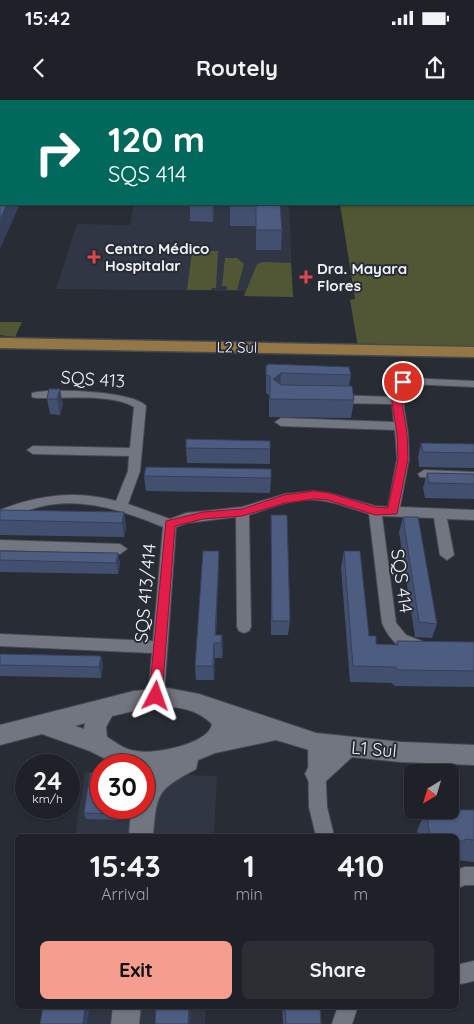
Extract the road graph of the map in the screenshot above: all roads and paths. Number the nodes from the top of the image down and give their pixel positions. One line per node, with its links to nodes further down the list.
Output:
1 (0, 343): 2 (main road, L2 Sul)
2 (474, 352)
3 (0, 357): 4 (main road, L2 Sul)
4 (474, 365)
5 (474, 384): 8 (street)
6 (36, 395): 12 (street, SQS 413)
7 (328, 399): 8 (street)
8 (396, 401): 10 (street)
9 (281, 422): 10 (street)
10 (401, 426): 18 (street)
11 (33, 450): 12 (street)
12 (136, 452): 15 (street, SQS 413)
13 (424, 474): 14 (street)
14 (474, 476)
15 (121, 506): 20 (street); 22 (street)
16 (375, 511): 17 (street); 18 (street); 29 (street, SQS 414)
17 (242, 512): 22 (street); 26 (street)
18 (393, 512): 19 (street)
19 (440, 514): 21 (street); 25 (street)
20 (0, 515)
21 (474, 515)
22 (170, 524): 28 (street, SQS 413/414)
23 (0, 545): 24 (street)
24 (120, 549)
25 (448, 555)
26 (244, 628)
27 (0, 640): 28 (street)
28 (159, 647): 30 (street, SQS 413/414)
29 (431, 647)
30 (156, 696): 31 (street, L1 Sul); 32 (street, L1 Sul)
31 (104, 708): 33 (street); 36 (street)
32 (214, 710): 34 (street, L1 Sul); 37 (street)
33 (43, 725): 35 (street); 36 (street)
34 (276, 730): 37 (street, L1 Sul); 38 (street, L1 Sul)
35 (0, 735)
36 (89, 740): 40 (street)
37 (224, 741): 43 (street)
38 (316, 743): 39 (street, L1 Sul); 44 (street)
39 (348, 746): 41 (street, L1 Sul); 44 (street)
40 (114, 754)
41 (474, 754)
42 (155, 769): 43 (street)
43 (162, 770): 45 (street)
44 (317, 774): 48 (street)
45 (155, 783)
46 (142, 819): 47 (street)
47 (141, 834)
48 (324, 834)
49 (474, 876): 50 (street)
50 (459, 878)
51 (474, 971): 52 (street)
52 (459, 974)
53 (127, 1009): 55 (street)
54 (347, 1009): 56 (street)
55 (125, 1024)
56 (342, 1024)

